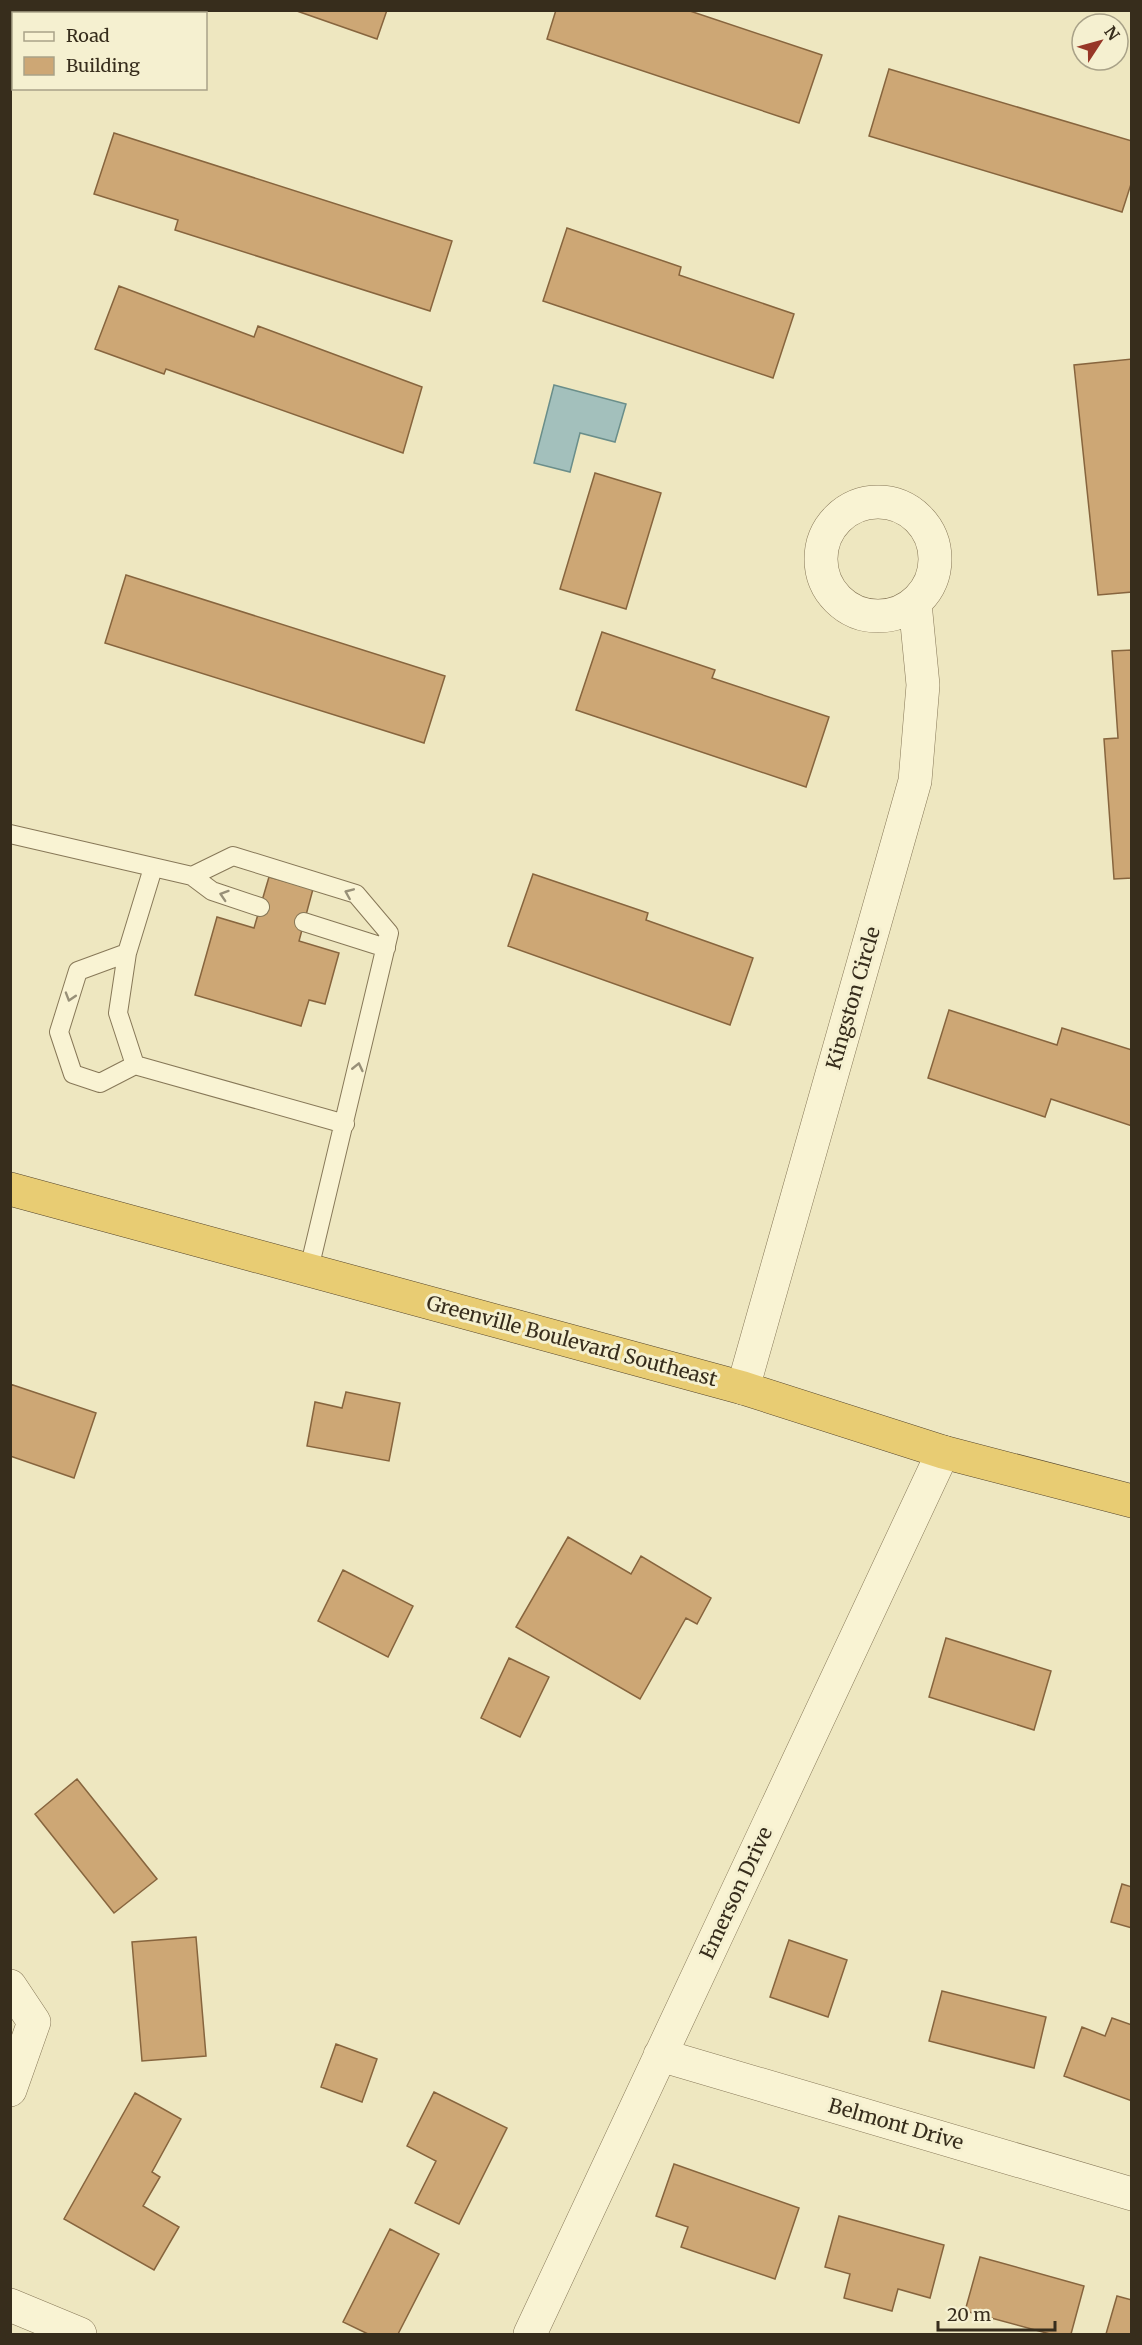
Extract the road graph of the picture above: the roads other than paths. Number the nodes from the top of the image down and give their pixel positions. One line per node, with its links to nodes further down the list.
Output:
1 (915, 603): 13 (street, Kingston Circle)
2 (10, 834): 3 (lane)
3 (153, 868): 4 (lane); 8 (lane)
4 (192, 876): 5 (lane, one-way to 4); 7 (lane, one-way to 4)
5 (260, 907)
6 (304, 922): 7 (lane)
7 (386, 948): 10 (lane, one-way to 7)
8 (127, 953): 9 (lane); 9 (lane, one-way to 9)
9 (135, 1065): 10 (lane)
10 (345, 1124): 12 (lane)
11 (10, 1189): 12 (highway, Greenville Boulevard Southeast)
12 (309, 1269): 13 (highway, Greenville Boulevard Southeast)
13 (743, 1388): 14 (highway, Greenville Boulevard Southeast)
14 (943, 1452): 15 (highway, Greenville Boulevard Southeast); 17 (street, Emerson Drive)
15 (1131, 1501)
16 (10, 1986): 18 (street)
17 (660, 2055): 19 (street, Belmont Drive); 22 (street, Emerson Drive)
18 (10, 2090)
19 (1131, 2194)
20 (10, 2305): 21 (street)
21 (80, 2334)
22 (530, 2334)

